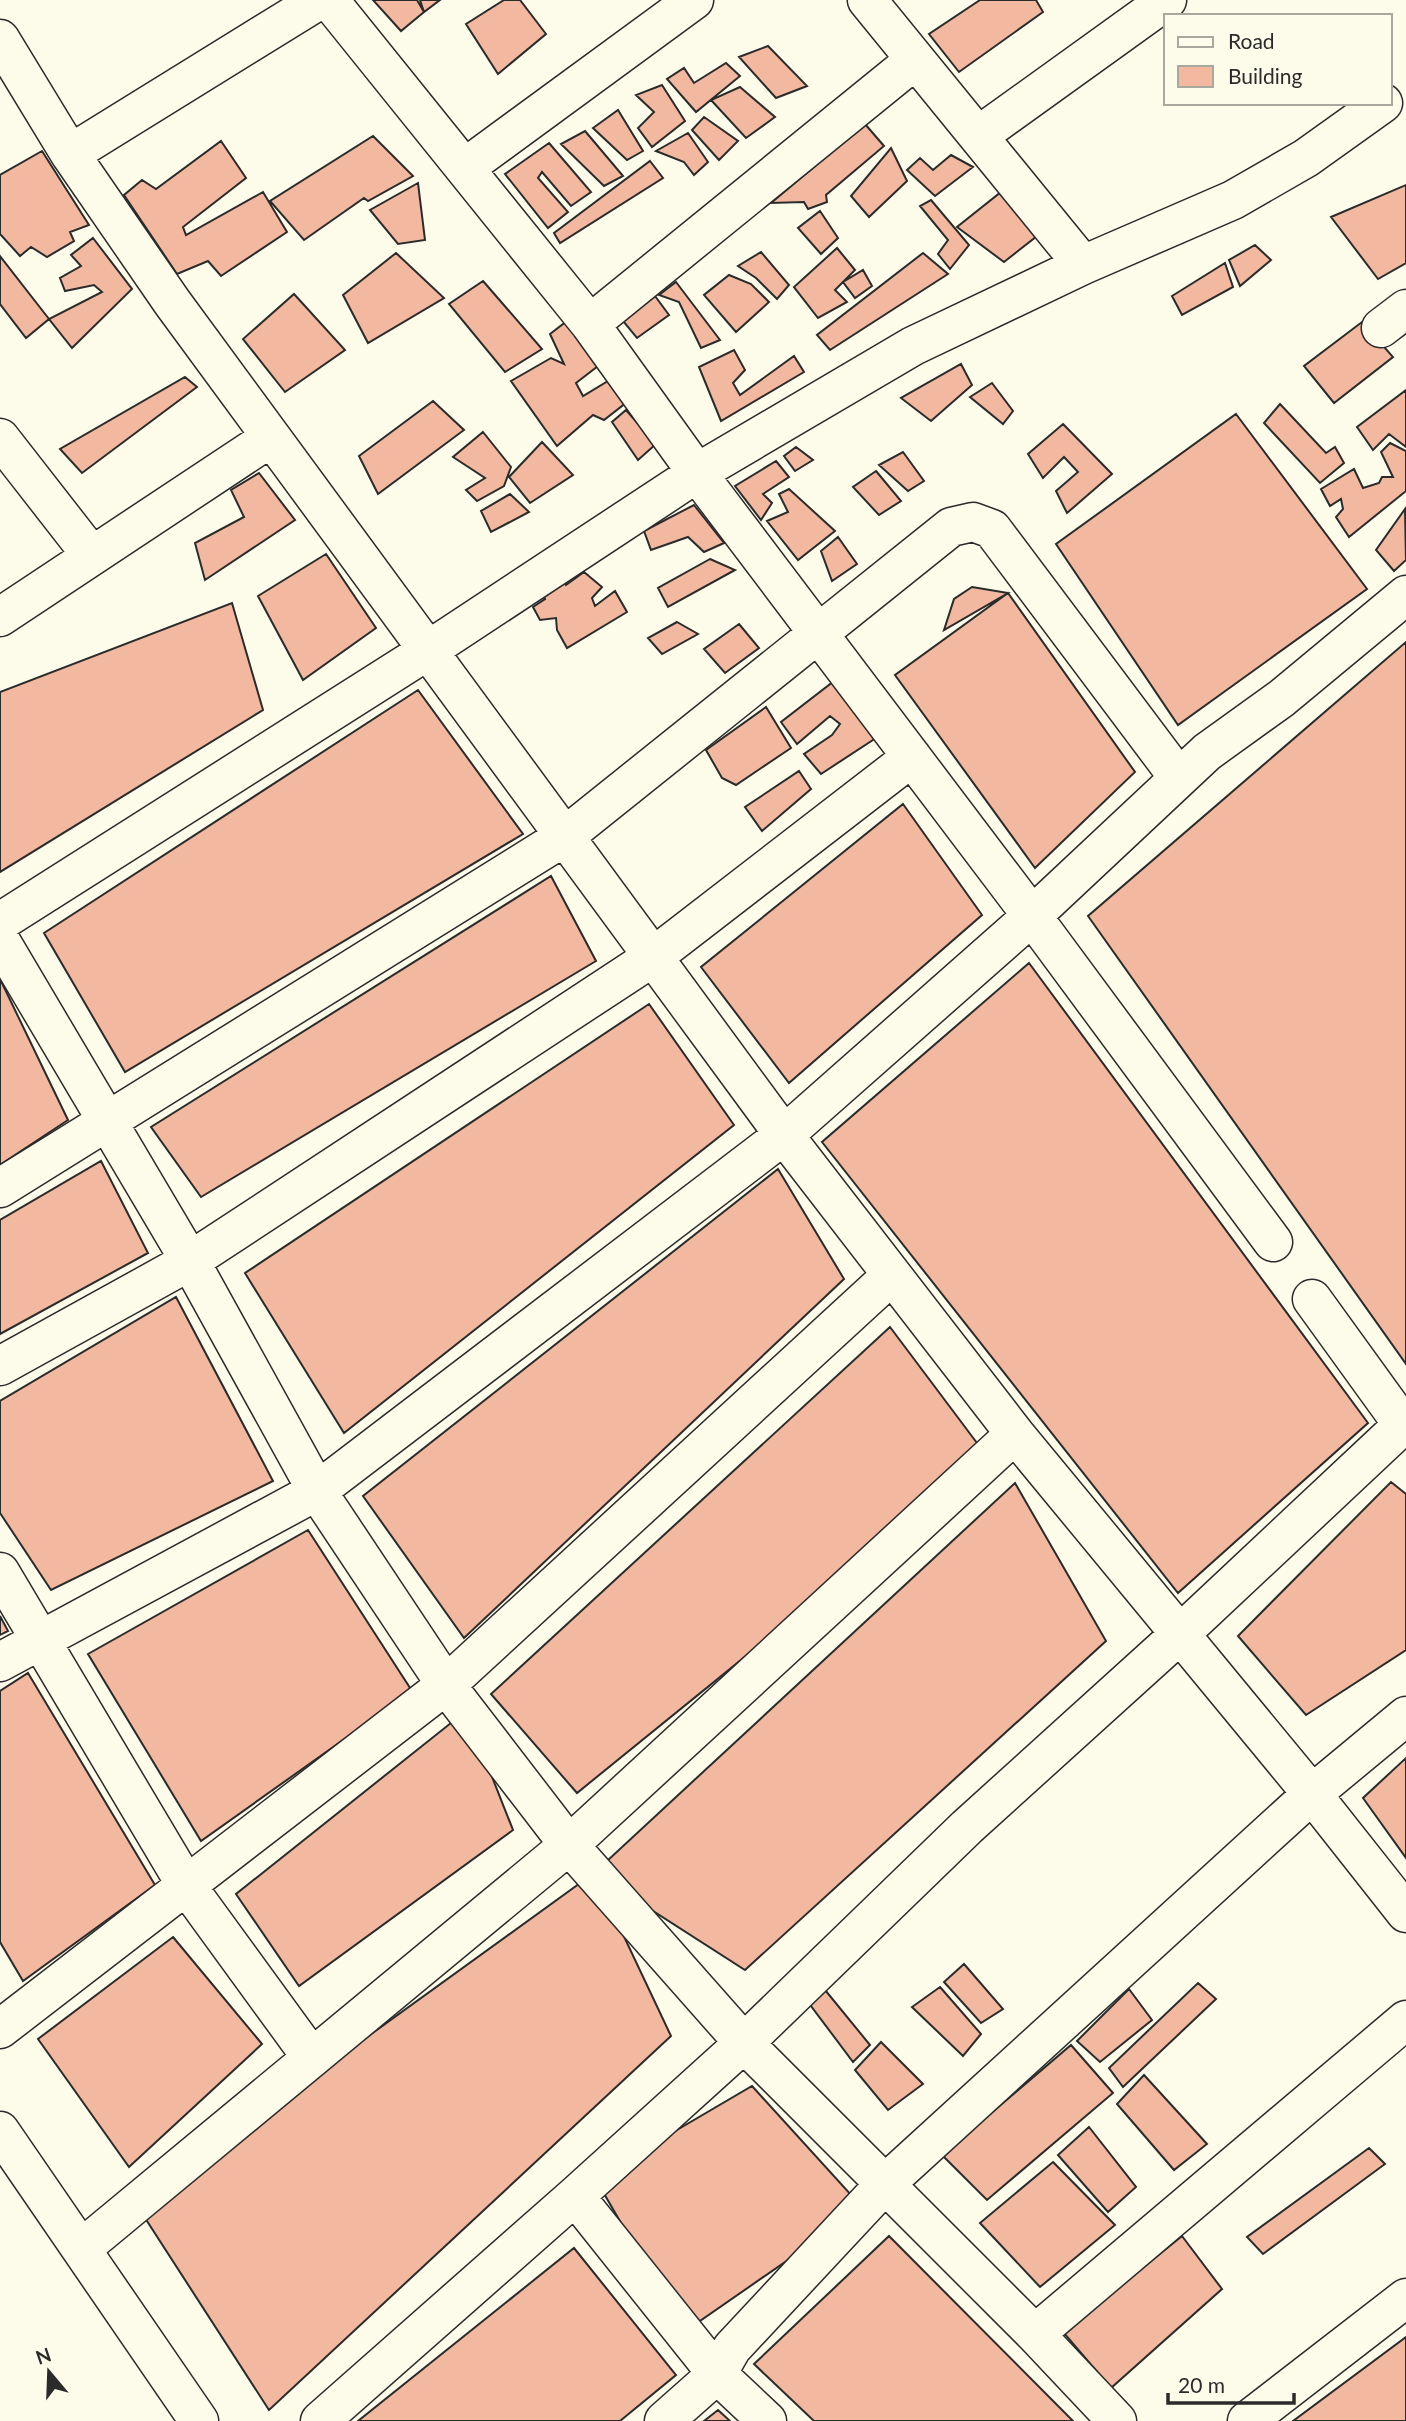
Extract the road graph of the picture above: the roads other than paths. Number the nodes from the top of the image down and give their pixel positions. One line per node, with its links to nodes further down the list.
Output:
1 (319, 0): 10 (street)
2 (329, 0): 11 (street)
3 (694, 0): 11 (street)
4 (867, 0): 7 (street)
5 (1167, 0): 9 (street)
6 (0, 39): 10 (street)
7 (915, 60): 9 (street); 13 (street)
8 (1380, 105): 12 (street)
9 (978, 136): 12 (street)
10 (70, 154): 15 (street)
11 (466, 167): 13 (street)
12 (1083, 265): 16 (street)
13 (590, 324): 16 (street)
14 (0, 438): 17 (street)
15 (270, 438): 17 (street); 21 (street)
16 (697, 473): 20 (street); 21 (street)
17 (92, 556): 19 (street)
18 (1406, 595): 23 (street)
19 (0, 617)
20 (819, 633): 22 (street); 23 (street); 24 (street)
21 (426, 651): 24 (street); 26 (street)
22 (912, 757): 25 (street); 28 (street)
23 (1179, 778): 25 (street)
24 (564, 837): 28 (street); 29 (street)
25 (1032, 916): 30 (street); 32 (street)
26 (0, 922)
27 (0, 940): 29 (street)
28 (653, 957): 30 (street); 33 (street)
29 (108, 1122): 31 (street); 33 (street)
30 (784, 1135): 34 (street); 39 (street)
31 (0, 1188)
32 (1273, 1242)
33 (190, 1261): 36 (street); 39 (street)
34 (892, 1275): 38 (street); 44 (street)
35 (1312, 1299): 37 (street)
36 (0, 1366)
37 (1405, 1425): 41 (street)
38 (1015, 1434): 41 (street); 47 (street)
39 (317, 1491): 42 (street); 44 (street)
40 (0, 1572): 42 (street)
41 (1179, 1635): 46 (street); 52 (street)
42 (40, 1640): 43 (street); 48 (street)
43 (0, 1662)
44 (446, 1685): 47 (street); 48 (street)
45 (1406, 1716): 46 (street)
46 (1312, 1794): 49 (street); 55 (street)
47 (569, 1845): 52 (street); 53 (street)
48 (186, 1885): 51 (street); 53 (street)
49 (1406, 1913)
50 (1406, 2020): 59 (street)
51 (0, 2029)
52 (744, 2043): 55 (street); 56 (street)
53 (312, 2058): 57 (street)
54 (0, 2131): 57 (street)
55 (885, 2184): 59 (street); 60 (street)
56 (575, 2196): 60 (street); 62 (street)
57 (81, 2249): 61 (street)
58 (1406, 2298): 66 (street)
59 (1035, 2334): 65 (street)
60 (717, 2374): 63 (street); 64 (street)
61 (199, 2421)
62 (320, 2421)
63 (664, 2421)
64 (767, 2421)
65 (1117, 2421)
66 (1247, 2421)

